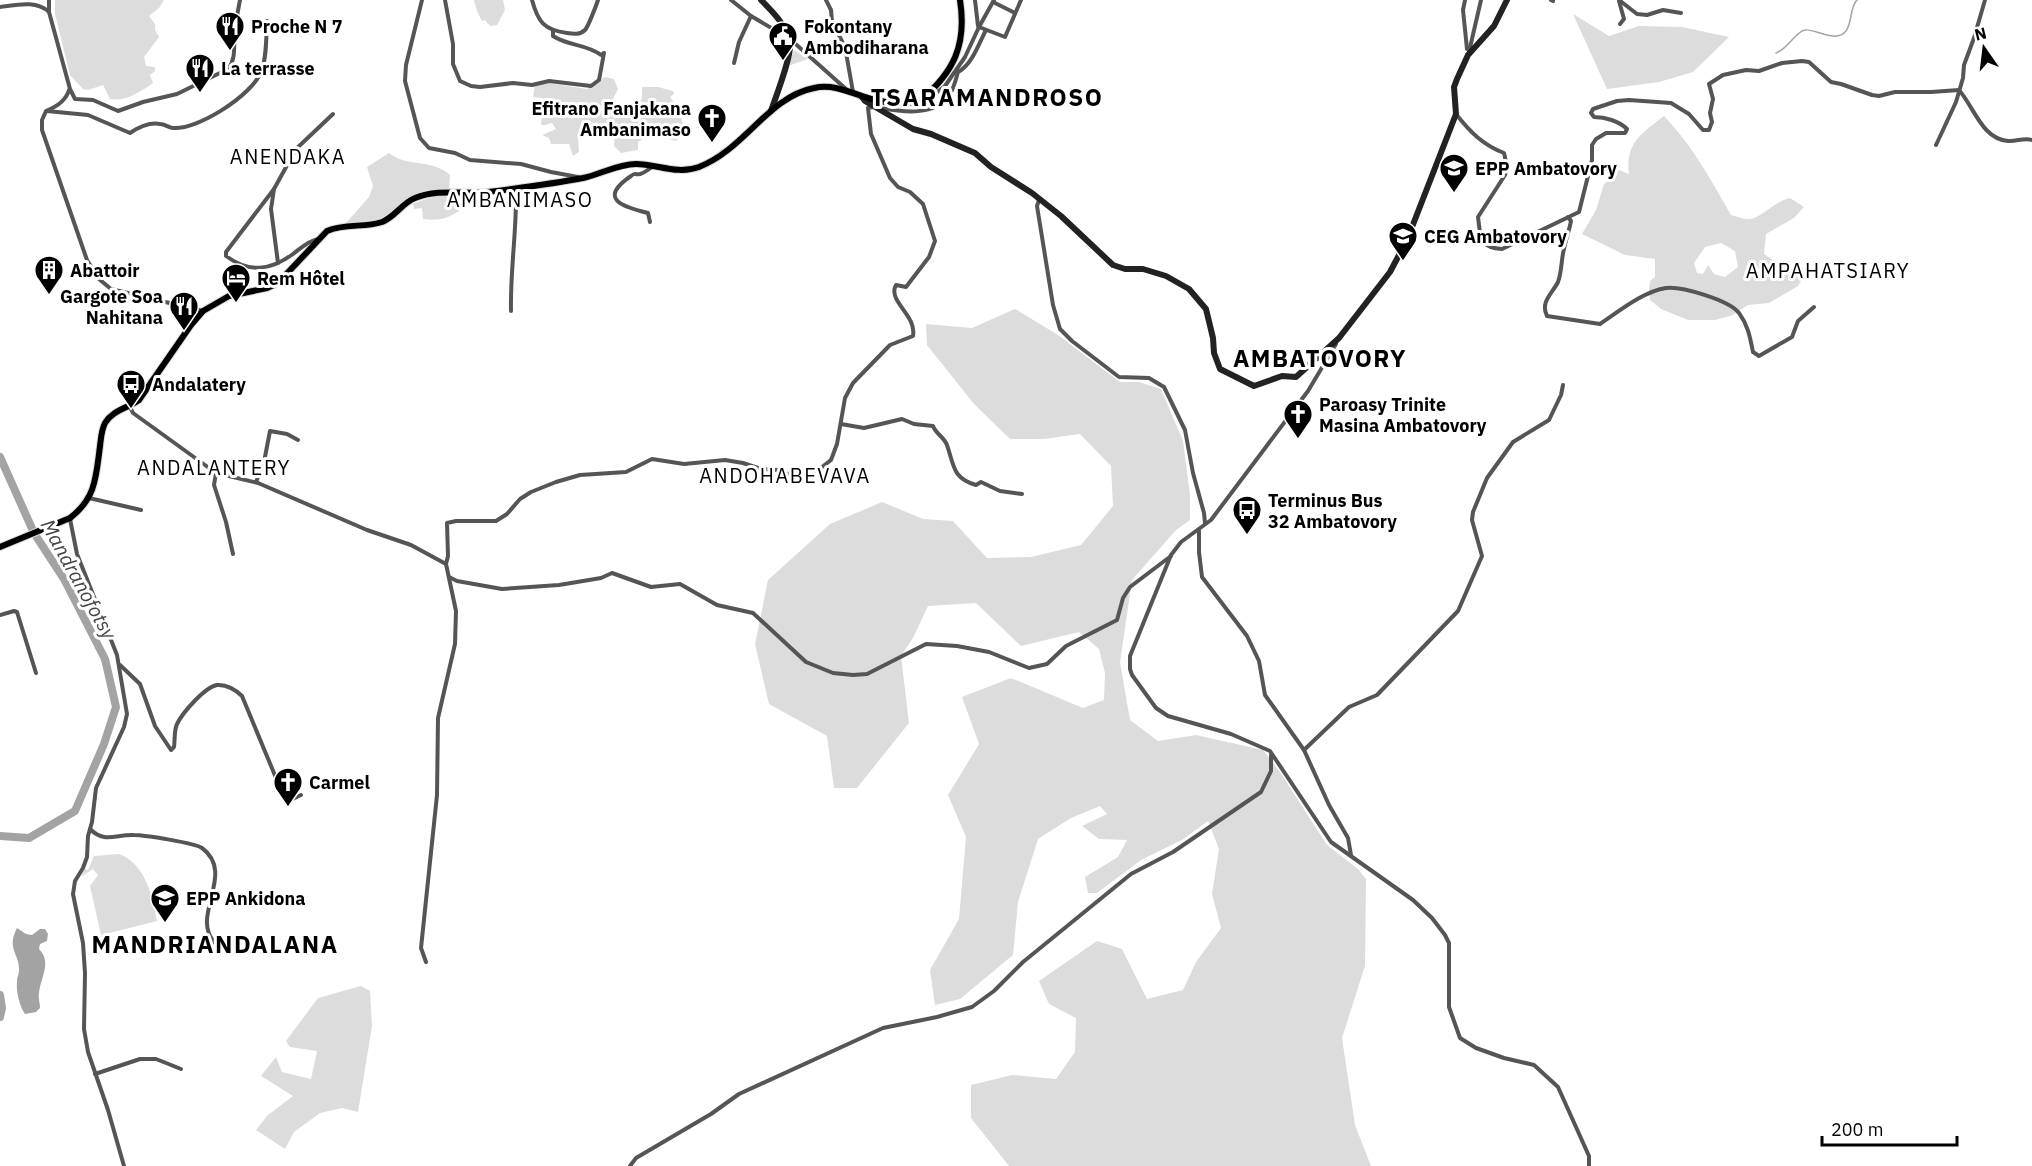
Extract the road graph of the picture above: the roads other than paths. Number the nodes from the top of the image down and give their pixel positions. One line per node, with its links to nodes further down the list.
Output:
1 (49, 0): 20 (street)
2 (240, 0): 32 (street)
3 (422, 0): 44 (street)
4 (446, 0): 28 (street)
5 (532, 0): 28 (street)
6 (598, 0): 28 (street)
7 (731, 0): 23 (street)
8 (761, 0): 29 (street)
9 (826, 0): 34 (street)
10 (960, 0): 35 (main road)
11 (975, 0): 26 (street)
12 (1020, 0): 21 (street)
13 (1465, 0): 30 (street)
14 (1481, 0): 30 (street)
15 (1507, 0): 30 (street)
16 (1619, 0): 22 (street); 25 (street)
17 (1985, 0): 33 (street)
18 (993, 1): 21 (street); 26 (street)
19 (0, 7): 20 (street)
20 (50, 12): 32 (street)
21 (1015, 13): 27 (street)
22 (1681, 13)
23 (751, 16): 29 (street); 31 (street)
24 (267, 21): 37 (street)
25 (1620, 24)
26 (979, 27): 27 (street); 35 (street)
27 (986, 30): 36 (street)
28 (553, 31)
29 (790, 39): 34 (street); 38 (street)
30 (1468, 55): 40 (street)
31 (734, 63)
32 (70, 89): 37 (street)
33 (1959, 90): 41 (street); 42 (street); 48 (street)
34 (850, 91): 36 (main road); 38 (main road)
35 (927, 95): 36 (main road)
36 (875, 103): 47 (street); 58 (street)
37 (46, 111): 53 (street)
38 (771, 111): 43 (main road)
39 (333, 114): 46 (street)
40 (1456, 114): 48 (street); 55 (street)
41 (2032, 140)
42 (1936, 145)
43 (652, 167): 44 (main road); 49 (street)
44 (583, 178): 45 (main road)
45 (516, 188): 50 (main road); 54 (street)
46 (274, 189): 51 (street); 51 (street)
47 (1039, 200): 55 (street); 66 (street)
48 (1568, 217): 52 (street)
49 (650, 222)
50 (318, 239): 51 (street); 53 (main road)
51 (278, 263)
52 (1814, 307)
53 (204, 311): 57 (main road)
54 (512, 311)
55 (1339, 338): 66 (street)
56 (1563, 385): 76 (street)
57 (130, 407): 60 (street); 63 (main road)
58 (841, 424): 62 (street); 71 (street)
59 (298, 440): 61 (street)
60 (216, 473): 61 (street); 69 (street)
61 (256, 482): 71 (street)
62 (1022, 494)
63 (89, 498): 64 (street); 65 (main road)
64 (141, 510)
65 (70, 518): 68 (main road); 74 (street)
66 (1205, 523): 67 (street)
67 (1199, 530): 70 (street); 76 (street)
68 (0, 547)
69 (233, 554)
70 (1171, 555): 72 (street); 77 (street)
71 (446, 564): 72 (street)
72 (449, 577): 82 (street)
73 (0, 615): 75 (street)
74 (119, 665): 78 (street); 79 (street)
75 (36, 673)
76 (1305, 750): 80 (street)
77 (1270, 751): 80 (street); 86 (street)
78 (301, 795)
79 (90, 829): 81 (street); 84 (street)
80 (1351, 856): 87 (street)
81 (215, 943)
82 (426, 962)
83 (181, 1068): 84 (street)
84 (95, 1074): 85 (street)
85 (124, 1166)
86 (630, 1166)
87 (1589, 1166)

